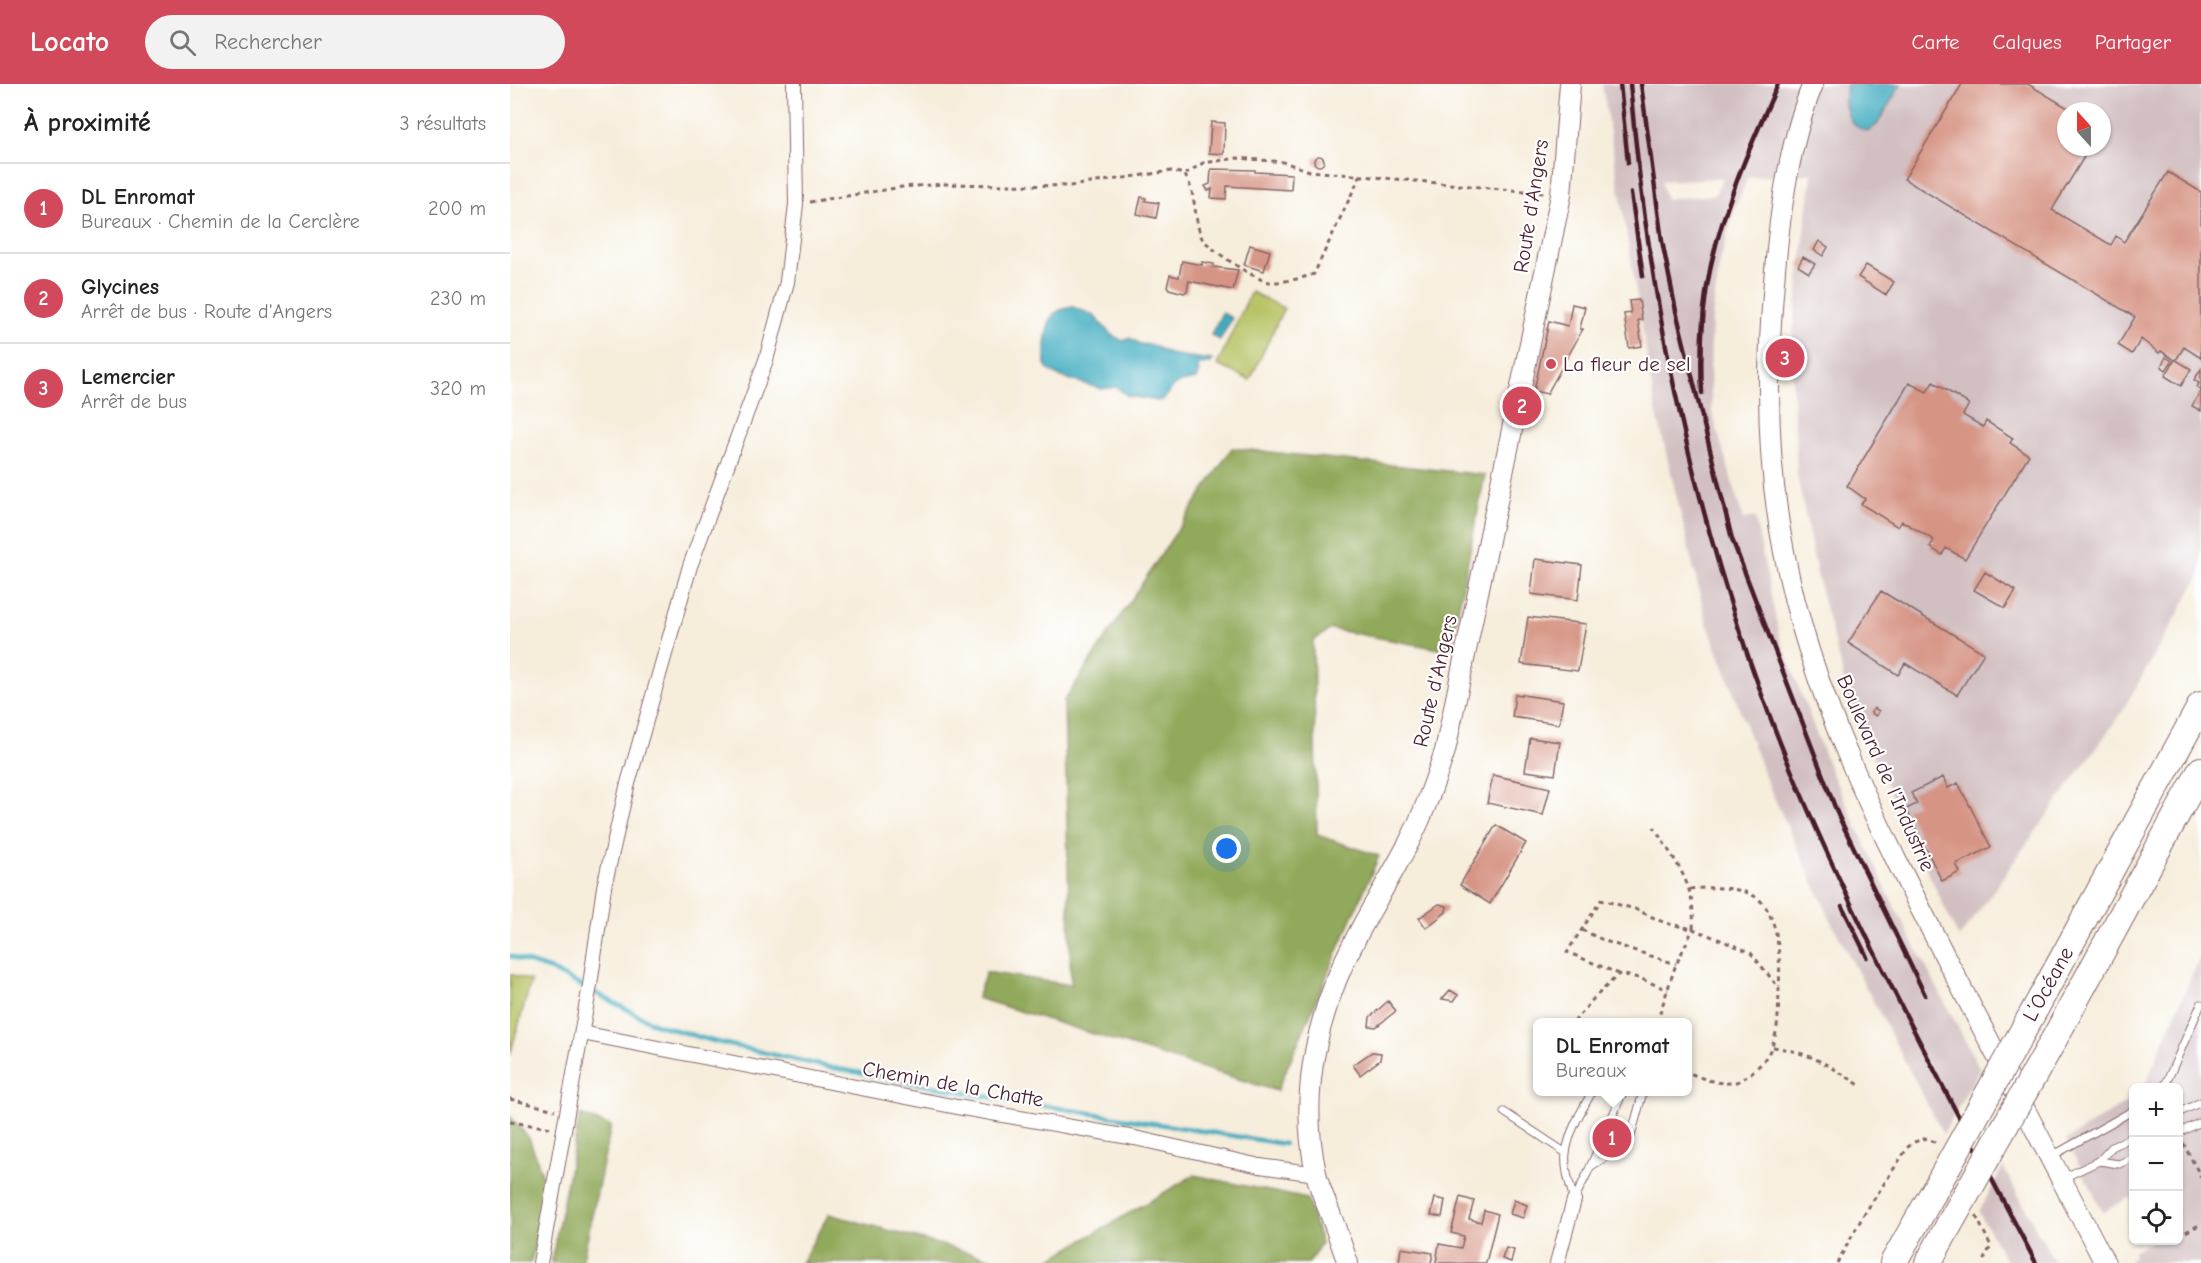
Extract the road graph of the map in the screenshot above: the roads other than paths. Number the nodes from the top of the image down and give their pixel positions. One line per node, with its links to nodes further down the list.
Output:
1 (794, 84): 7 (street)
2 (1570, 84): 24 (street, Route d'Angers)
3 (1813, 84): 20 (street, Boulevard de l'Industrie)
4 (2197, 712): 30 (highway, L’Océane, bridge)
5 (2199, 774): 31 (highway, L’Océane, bridge)
6 (2201, 1004): 8 (lane)
7 (582, 1033): 24 (street, Chemin de la Chatte); 27 (street)
8 (2166, 1083)
9 (1591, 1096): 19 (lane)
10 (1621, 1096): 23 (lane)
11 (1642, 1096): 23 (lane)
12 (2201, 1102): 13 (lane)
13 (2183, 1111)
14 (1504, 1112): 19 (lane)
15 (2129, 1112): 20 (lane)
16 (2201, 1122): 17 (lane)
17 (2183, 1131)
18 (2131, 1137): 22 (lane)
19 (1566, 1153): 26 (lane)
20 (2049, 1157): 25 (street, Boulevard de l'Industrie)
21 (2129, 1158): 22 (lane)
22 (2099, 1161): 25 (lane)
23 (1590, 1167): 26 (lane)
24 (1316, 1174): 28 (street, Route d'Angers)
25 (2061, 1179): 32 (street, Boulevard de l'Industrie)
26 (1574, 1200): 29 (street)
27 (540, 1263)
28 (1348, 1263)
29 (1557, 1263)
30 (1893, 1263)
31 (1928, 1263)
32 (2105, 1263)

